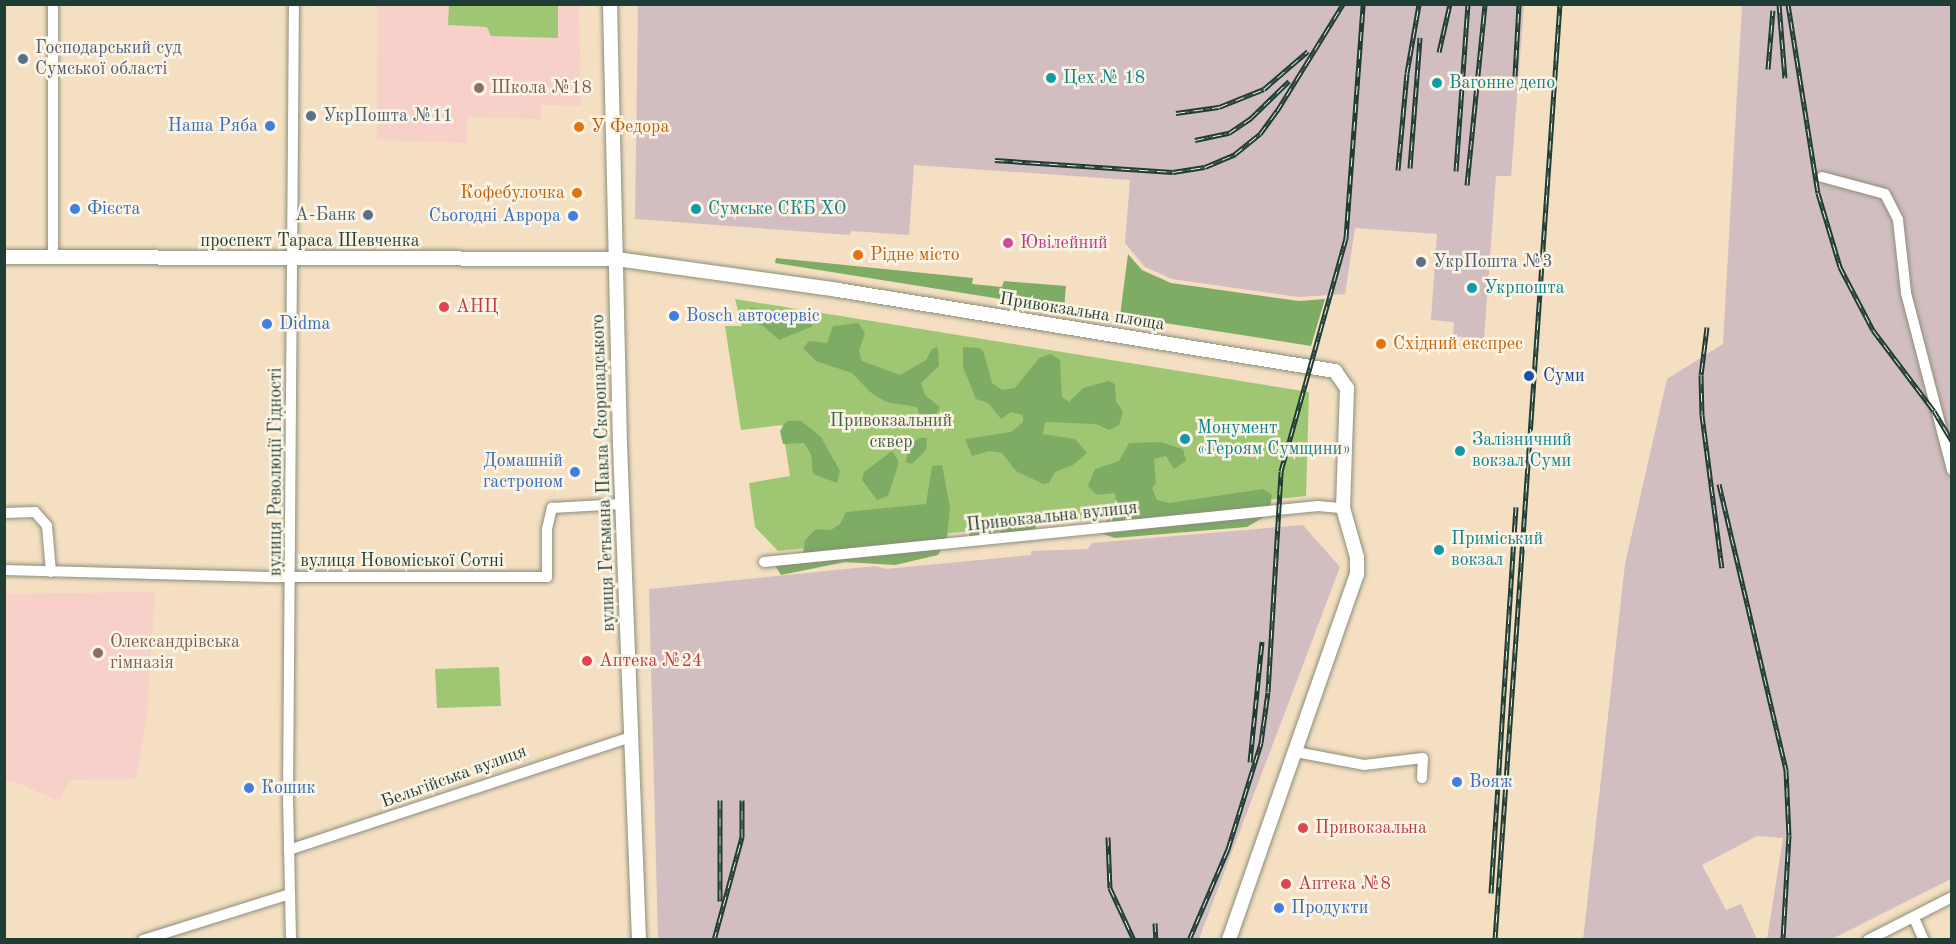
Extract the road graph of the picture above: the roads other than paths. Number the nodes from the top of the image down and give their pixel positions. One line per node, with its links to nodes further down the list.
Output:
1 (53, 4): 6 (street)
2 (294, 4): 7 (street, вулиця Революції Гідності)
3 (610, 4): 8 (main road, вулиця Гетьмана Павла Скоропадського)
4 (1822, 177): 9 (street)
5 (4, 257): 6 (main road, проспект Тараса Шевченка)
6 (53, 257): 7 (main road, проспект Тараса Шевченка)
7 (294, 259): 8 (main road, проспект Тараса Шевченка); 16 (street, вулиця Революції Гідності)
8 (616, 259): 10 (main road, вулиця Гетьмана Павла Скоропадського); 11 (main road, Привокзальна площа)
9 (1952, 470)
10 (622, 504): 16 (street, вулиця Новоміської Сотні); 17 (main road, вулиця Гетьмана Павла Скоропадського)
11 (1343, 508): 13 (street, Привокзальна вулиця); 18 (main road, Привокзальна площа)
12 (4, 513): 15 (street)
13 (764, 562)
14 (4, 570): 15 (street, вулиця Новоміської Сотні)
15 (51, 572): 16 (street, вулиця Новоміської Сотні)
16 (292, 577): 20 (street, вулиця Революції Гідності)
17 (630, 737): 20 (street, Бельгійська вулиця); 26 (main road, вулиця Гетьмана Павла Скоропадського)
18 (1296, 752): 19 (street); 27 (main road)
19 (1422, 777)
20 (289, 850): 21 (street, вулиця Революції Гідності)
21 (290, 894): 24 (street); 25 (street, вулиця Революції Гідності)
22 (1952, 897): 23 (street)
23 (1914, 918): 28 (street); 29 (street)
24 (143, 939)
25 (291, 939)
26 (639, 939)
27 (1229, 939)
28 (1868, 939)
29 (1924, 939)

